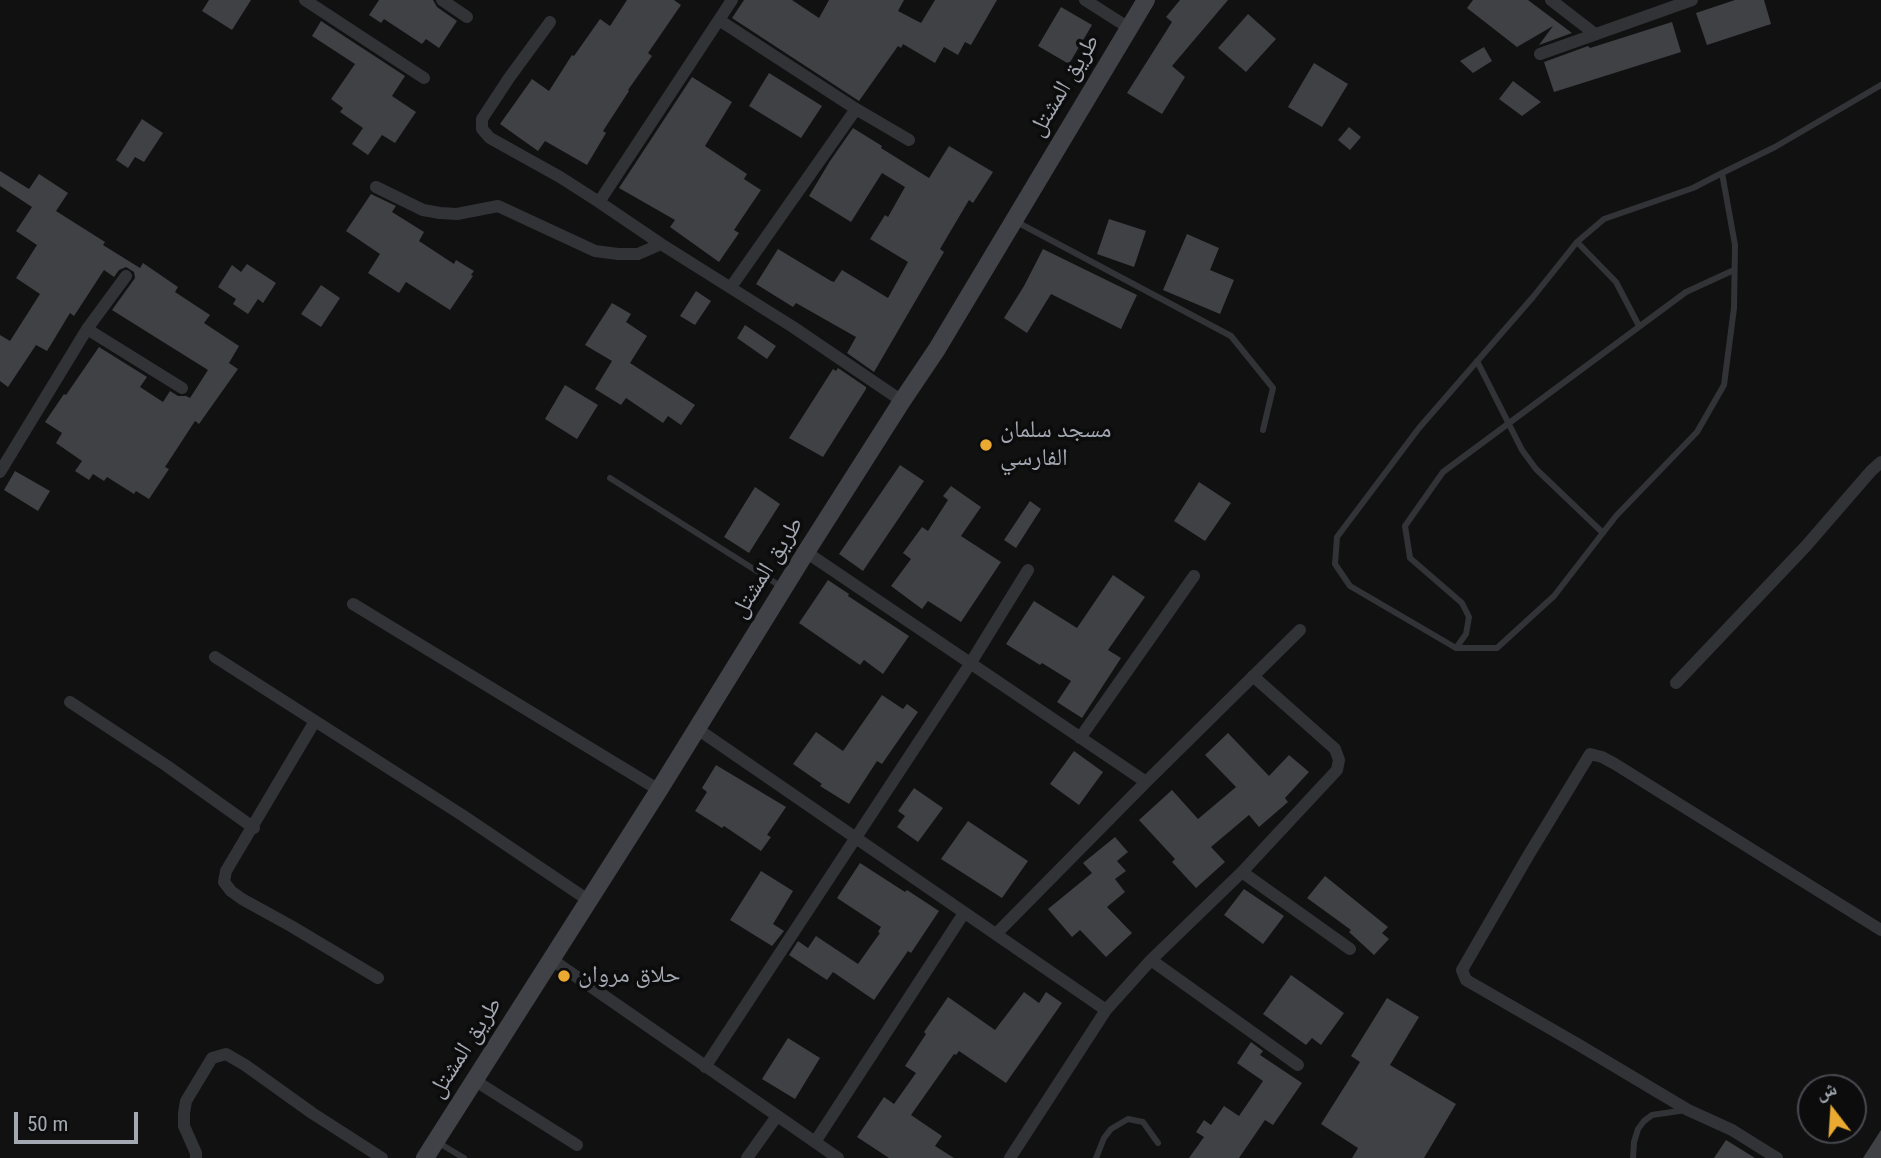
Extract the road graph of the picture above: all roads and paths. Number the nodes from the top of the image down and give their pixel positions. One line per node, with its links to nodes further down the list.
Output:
1 (305, 0): 14 (street)
2 (442, 0): 8 (street)
3 (732, 0): 9 (street)
4 (1085, 0): 11 (street)
5 (1146, 0): 11 (main road, طريق المشتل)
6 (1551, 0): 12 (street)
7 (1692, 0): 12 (street)
8 (467, 17)
9 (719, 20): 16 (street); 20 (street)
10 (550, 22): 20 (street)
11 (1129, 28): 21 (main road, طريق المشتل)
12 (1595, 34): 13 (street)
13 (1541, 54)
14 (424, 78)
15 (1881, 85): 18 (lane)
16 (856, 109): 17 (street); 26 (street)
17 (909, 139)
18 (1722, 173): 22 (lane); 24 (lane)
19 (376, 187): 23 (street)
20 (599, 202): 23 (street)
21 (1014, 220): 31 (main road, طريق المشتل); 33 (lane)
22 (1577, 242): 27 (lane); 29 (lane)
23 (661, 244): 26 (street)
24 (1734, 270): 27 (lane); 37 (lane)
25 (125, 276): 28 (street)
26 (731, 287): 31 (street)
27 (1639, 326): 32 (lane)
28 (87, 329): 30 (street); 35 (street)
29 (1477, 361): 32 (lane); 44 (lane)
30 (182, 388)
31 (902, 401): 38 (main road, طريق المشتل)
32 (1508, 423): 37 (lane); 44 (lane)
33 (1263, 430)
34 (1881, 462): 48 (street)
35 (0, 472)
36 (610, 478): 41 (lane)
37 (1603, 533): 44 (lane)
38 (806, 552): 41 (main road, طريق المشتل); 46 (street)
39 (1028, 570): 46 (street)
40 (1194, 576): 52 (street)
41 (784, 588): 51 (main road, طريق المشتل)
42 (353, 604): 54 (street)
43 (1300, 630): 47 (street)
44 (1456, 648)
45 (215, 657): 50 (street)
46 (970, 664): 52 (street); 56 (street)
47 (1253, 676): 53 (street); 57 (street)
48 (1676, 682)
49 (70, 702): 55 (street)
50 (315, 721): 55 (street); 58 (street)
51 (696, 728): 54 (main road, طريق المشتل); 56 (street)
52 (1080, 738): 53 (street)
53 (1146, 782): 61 (street)
54 (659, 790): 58 (main road, طريق المشتل)
55 (254, 828): 65 (street)
56 (856, 838): 59 (street); 68 (street)
57 (1242, 872): 62 (street); 64 (street)
58 (588, 900): 63 (main road, طريق المشتل)
59 (964, 913): 61 (street); 73 (street)
60 (1881, 930): 70 (street)
61 (996, 934): 66 (street)
62 (1350, 949)
63 (551, 959): 68 (street); 69 (main road, طريق المشتل)
64 (1151, 960): 66 (street); 67 (street)
65 (378, 978)
66 (1105, 1010): 82 (street)
67 (1298, 1065)
68 (705, 1067): 71 (street)
69 (474, 1080): 72 (main road, طريق المشتل); 75 (street)
70 (1688, 1110): 84 (lane); 85 (street)
71 (776, 1116): 73 (street); 80 (street)
72 (436, 1140): 78 (main road, طريق المشتل); 79 (lane)
73 (815, 1142): 81 (street)
74 (1158, 1143): 83 (lane)
75 (577, 1145)
76 (196, 1158): 77 (street)
77 (382, 1158)
78 (425, 1158)
79 (464, 1158)
80 (747, 1158)
81 (838, 1158)
82 (1010, 1158)
83 (1096, 1158)
84 (1633, 1158)
85 (1777, 1158)

